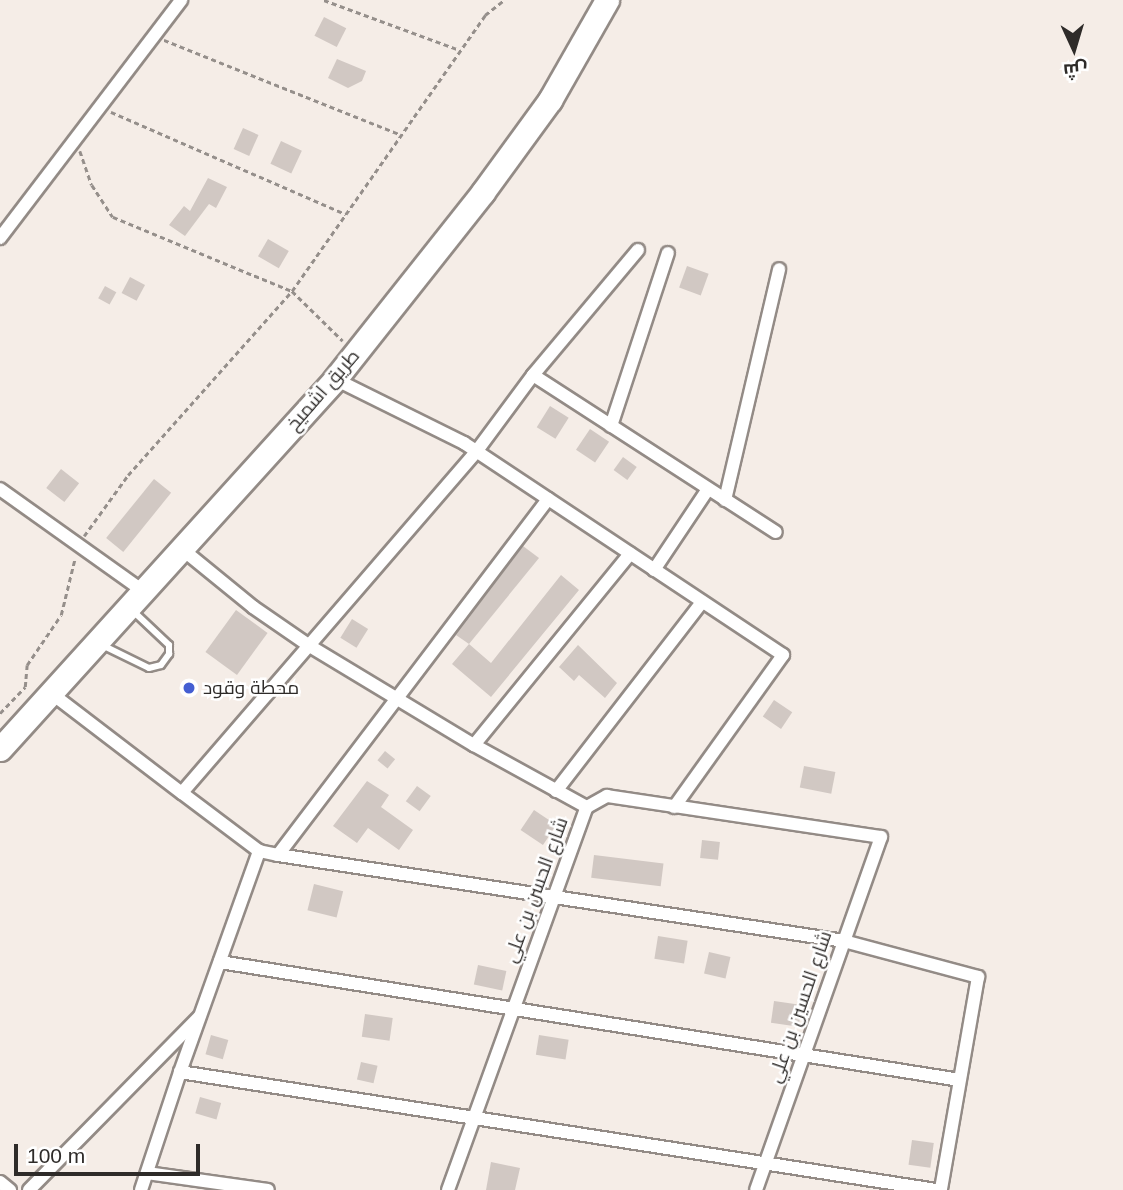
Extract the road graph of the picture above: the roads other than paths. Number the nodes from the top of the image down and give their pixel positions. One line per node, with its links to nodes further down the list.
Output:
1 (181, 0): 3 (street)
2 (607, 0): 8 (highway, طريق اشميخ)
3 (0, 238)
4 (638, 250): 7 (street)
5 (668, 253): 9 (street)
6 (779, 269): 14 (street)
7 (533, 375): 9 (street); 10 (street)
8 (335, 379): 10 (street); 16 (highway, طريق اشميخ)
9 (611, 426): 12 (street)
10 (476, 452): 13 (street); 22 (street)
11 (0, 489): 19 (street)
12 (708, 489): 14 (street); 18 (street)
13 (548, 499): 17 (street); 24 (street)
14 (725, 500): 15 (street)
15 (776, 532)
16 (182, 549): 19 (highway, طريق اشميخ); 22 (street)
17 (630, 554): 18 (street); 25 (street)
18 (654, 570): 20 (street)
19 (136, 599): 21 (highway, طريق اشميخ); 21 (lane)
20 (702, 602): 27 (street); 30 (street)
21 (96, 643): 23 (highway, طريق اشميخ)
22 (309, 645): 24 (street); 28 (street)
23 (51, 693): 26 (highway, طريق اشميخ); 28 (street)
24 (397, 697): 25 (street); 33 (street)
25 (474, 745): 27 (street)
26 (0, 749)
27 (556, 792): 29 (street)
28 (182, 793): 32 (street)
29 (587, 807): 30 (street, شارع الحسن بن علي); 34 (street, شارع الحسن بن علي)
30 (674, 807): 31 (street, شارع الحسن بن علي)
31 (881, 837): 35 (street, شارع الحسين بن علي)
32 (259, 851): 33 (street); 36 (street)
33 (278, 855): 34 (street)
34 (554, 898): 35 (street); 37 (street, شارع الحسن بن علي)
35 (844, 941): 39 (street, شارع الحسين بن علي); 41 (street)
36 (220, 962): 37 (street); 38 (street)
37 (514, 1007): 39 (street); 42 (street, شارع الحسن بن علي)
38 (199, 1017): 40 (street); 47 (street)
39 (804, 1053): 41 (street); 43 (street, شارع الحسين بن علي)
40 (180, 1072): 42 (street); 44 (street)
41 (960, 1080): 52 (street)
42 (474, 1117): 43 (street); 50 (street, شارع الحسن بن علي)
43 (766, 1163): 51 (street, شارع الحسين بن علي); 52 (street)
44 (147, 1173): 48 (street); 49 (street)
45 (0, 1182): 46 (street)
46 (10, 1190)
47 (29, 1190)
48 (141, 1190)
49 (268, 1190)
50 (448, 1190)
51 (756, 1190)
52 (939, 1190)

